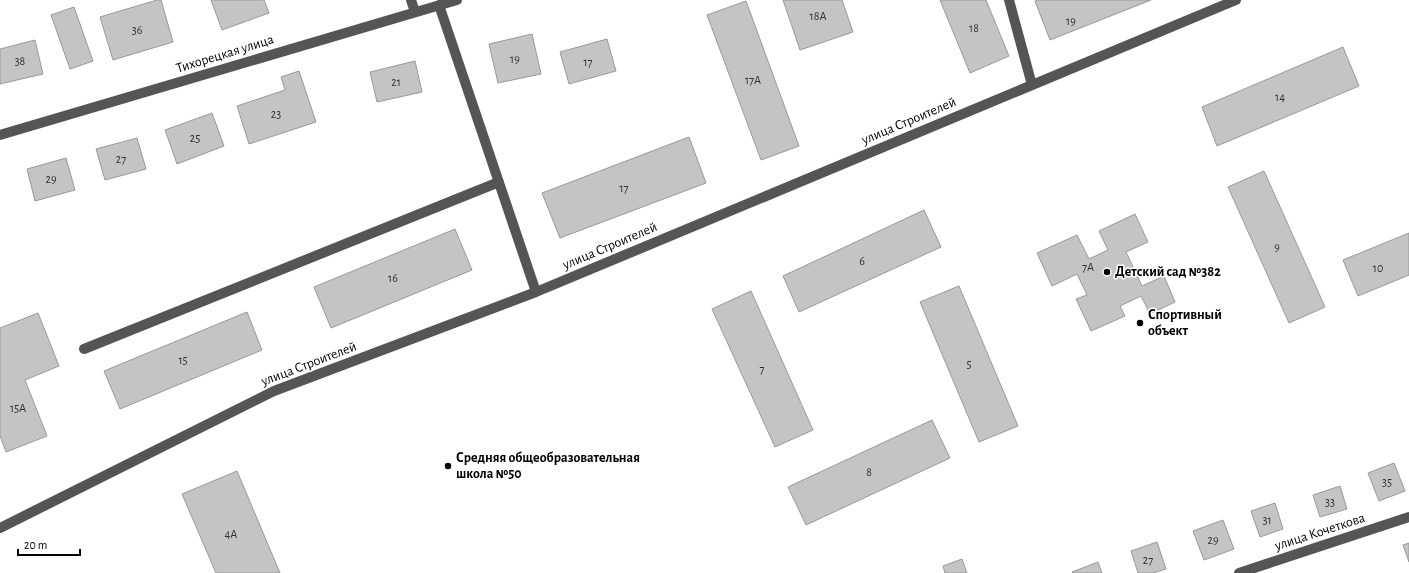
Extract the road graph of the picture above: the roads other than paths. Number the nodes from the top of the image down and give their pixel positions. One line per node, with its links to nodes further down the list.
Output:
1 (411, 0): 6 (street)
2 (457, 0): 5 (street, Тихорецкая улица)
3 (1009, 0): 7 (street)
4 (1236, 0): 7 (street, улица Строителей)
5 (440, 5): 6 (street, Тихорецкая улица); 9 (street)
6 (415, 12): 8 (street, Тихорецкая улица)
7 (1032, 85): 10 (street, улица Строителей)
8 (0, 136)
9 (499, 182): 10 (street); 11 (street)
10 (536, 292): 13 (street, улица Строителей)
11 (84, 349)
12 (1409, 517): 14 (street, улица Кочеткова)
13 (0, 528)
14 (1239, 573)

